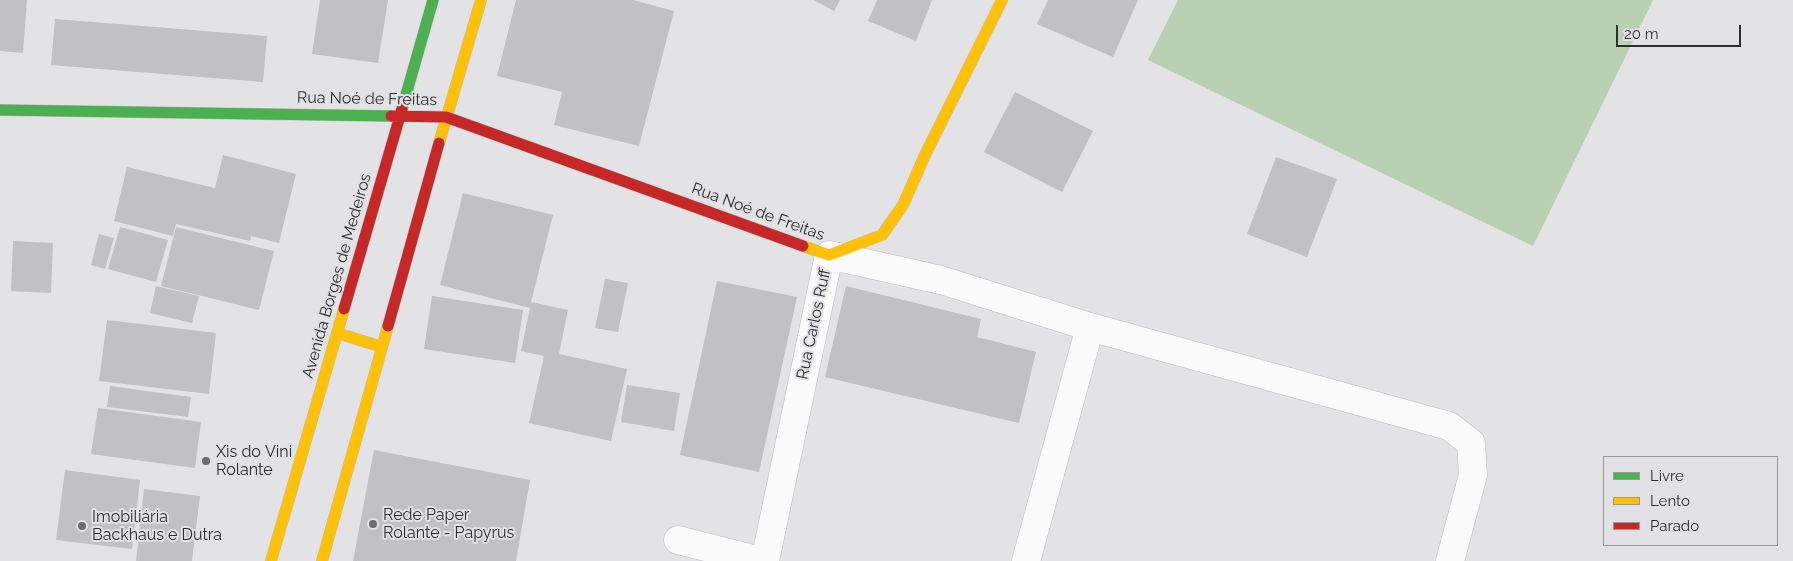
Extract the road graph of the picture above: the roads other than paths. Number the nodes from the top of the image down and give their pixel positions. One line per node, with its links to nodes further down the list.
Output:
1 (433, 0): 5 (main road, Avenida Borges de Medeiros)
2 (481, 0): 6 (main road)
3 (1002, 0): 7 (main road, Rua Carlos Ruff)
4 (0, 110): 5 (main road, Rua Noé de Freitas)
5 (400, 116): 6 (main road, Rua Noé de Freitas); 9 (main road, Avenida Borges de Medeiros)
6 (446, 117): 7 (main road, Rua Noé de Freitas); 10 (main road)
7 (828, 255): 8 (street); 15 (street, Rua Carlos Ruff)
8 (1090, 327): 16 (street); 17 (street)
9 (337, 333): 10 (main road); 12 (main road, Avenida Borges de Medeiros)
10 (382, 347): 13 (main road)
11 (678, 540): 14 (street)
12 (271, 561)
13 (322, 561)
14 (761, 561)
15 (765, 561)
16 (1026, 561)
17 (1450, 561)

